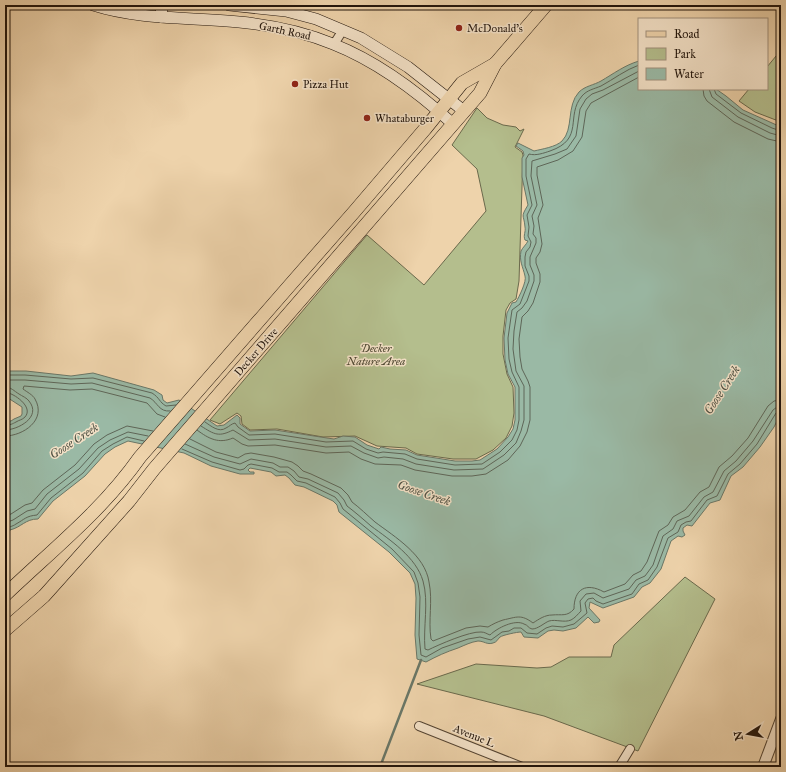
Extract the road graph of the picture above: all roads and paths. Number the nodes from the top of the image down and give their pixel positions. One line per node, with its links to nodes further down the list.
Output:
1 (93, 5): 6 (main road, Garth Road)
2 (162, 5): 6 (main road)
3 (229, 5): 5 (main road, Garth Road)
4 (546, 5): 10 (main road, Decker Drive)
5 (265, 8): 7 (main road); 8 (main road, Garth Road)
6 (161, 18): 7 (main road, Garth Road)
7 (262, 26): 9 (main road, Garth Road)
8 (343, 30): 9 (street); 11 (main road, Garth Road)
9 (334, 44): 12 (main road, Garth Road)
10 (495, 64): 11 (main road, Decker Drive); 13 (main road, Decker Drive)
11 (449, 100): 12 (main road, Decker Drive); 13 (main road, Garth Road)
12 (439, 111): 14 (main road, Garth Road); 15 (main road, Decker Drive)
13 (464, 112): 14 (main road, Decker Drive)
14 (453, 124): 18 (main road, Decker Drive)
15 (84, 522): 16 (main road); 17 (main road, Decker Drive)
16 (5, 584)
17 (5, 595)
18 (5, 630)
19 (781, 719): 24 (street)
20 (419, 726): 22 (street, Avenue L)
21 (630, 749): 23 (street)
22 (522, 767)
23 (619, 767)
24 (763, 767)

